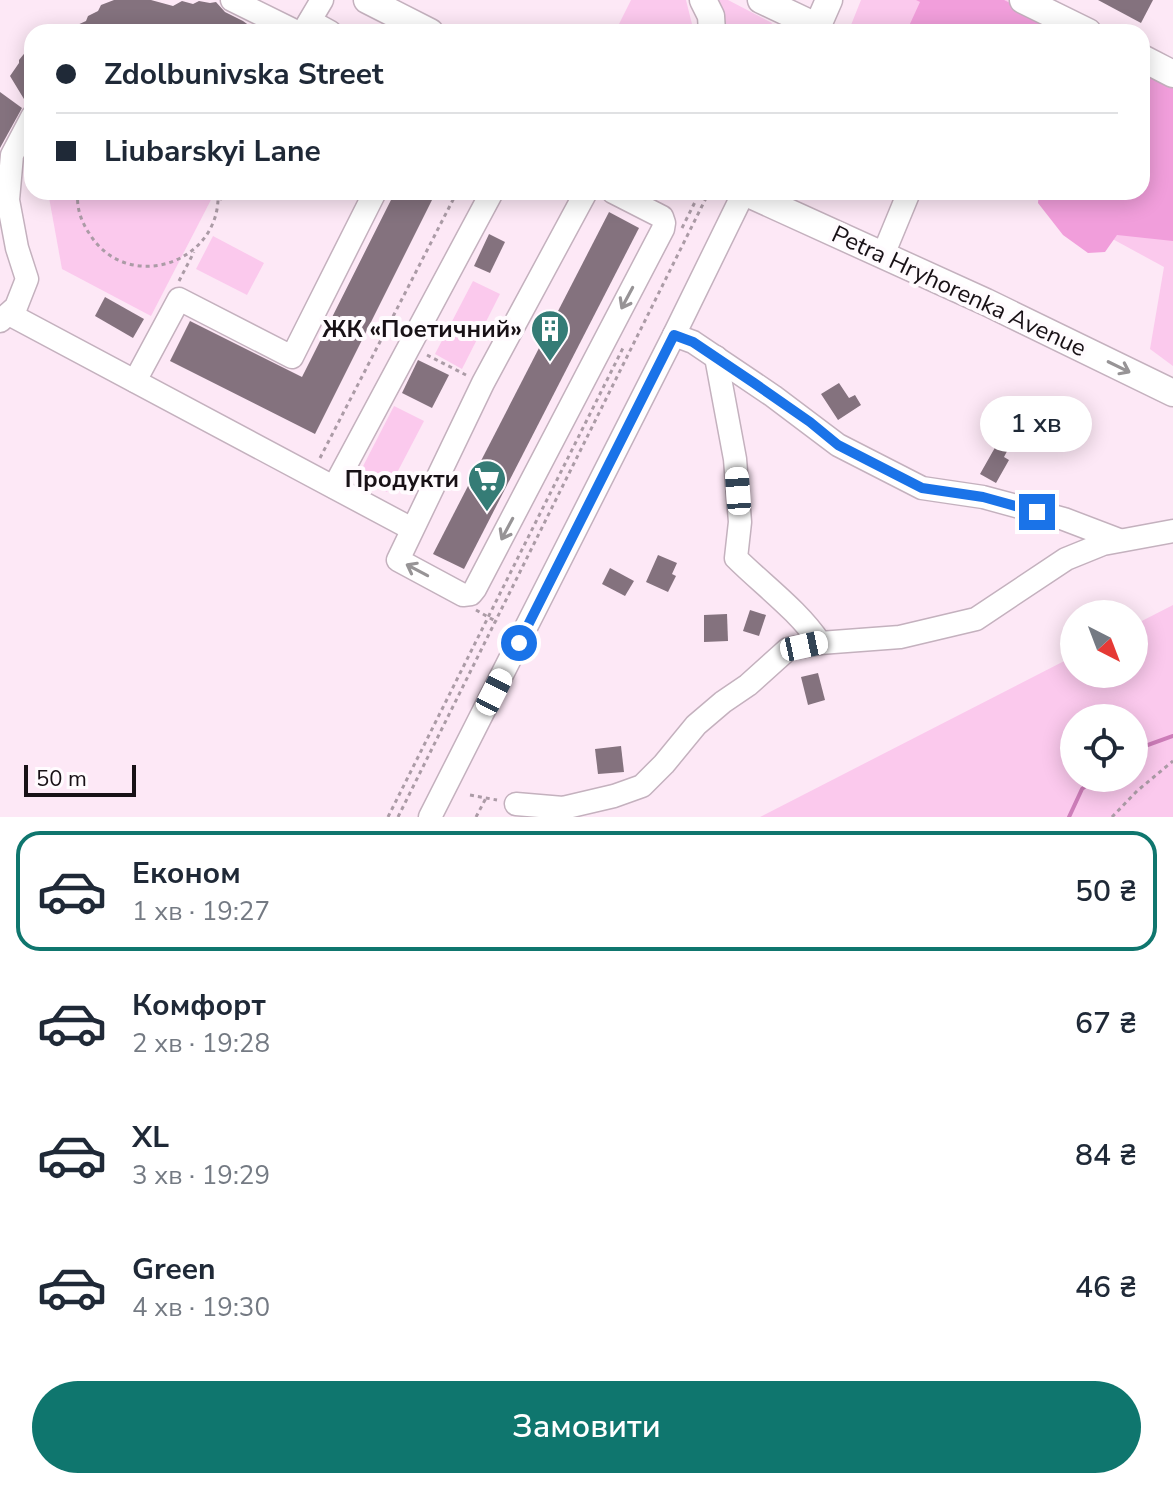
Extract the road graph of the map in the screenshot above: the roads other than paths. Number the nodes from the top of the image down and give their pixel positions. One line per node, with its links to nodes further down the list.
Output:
1 (232, 0): 8 (street)
2 (322, 0): 9 (street)
3 (367, 0): 10 (main road)
4 (703, 0): 11 (main road)
5 (761, 0): 12 (main road)
6 (829, 0): 13 (main road)
7 (1023, 0): 14 (main road)
8 (293, 24)
9 (306, 24)
10 (414, 24)
11 (712, 24)
12 (807, 24)
13 (821, 24)
14 (1072, 24)
15 (1150, 62): 16 (main road)
16 (1173, 74)
17 (24, 132): 26 (street)
18 (371, 200): 29 (street)
19 (488, 200): 31 (street)
20 (582, 200): 32 (street)
21 (629, 200): 32 (street, one-way to 32)
22 (740, 200): 27 (street)
23 (762, 200): 25 (main road, Petra Hryhorenka Avenue)
24 (906, 200): 25 (street)
25 (883, 255): 30 (main road, Petra Hryhorenka Avenue, one-way to 30)
26 (4, 318): 29 (street)
27 (674, 335): 28 (street); 39 (street)
28 (716, 357): 34 (street); 35 (street)
29 (135, 381): 31 (street)
30 (1173, 393)
31 (334, 487): 32 (street)
32 (412, 529)
33 (1173, 531): 34 (street)
34 (1119, 540): 36 (street)
35 (783, 602): 36 (street); 37 (street)
36 (820, 643): 37 (street)
37 (788, 649): 38 (street)
38 (516, 804)
39 (430, 817)

